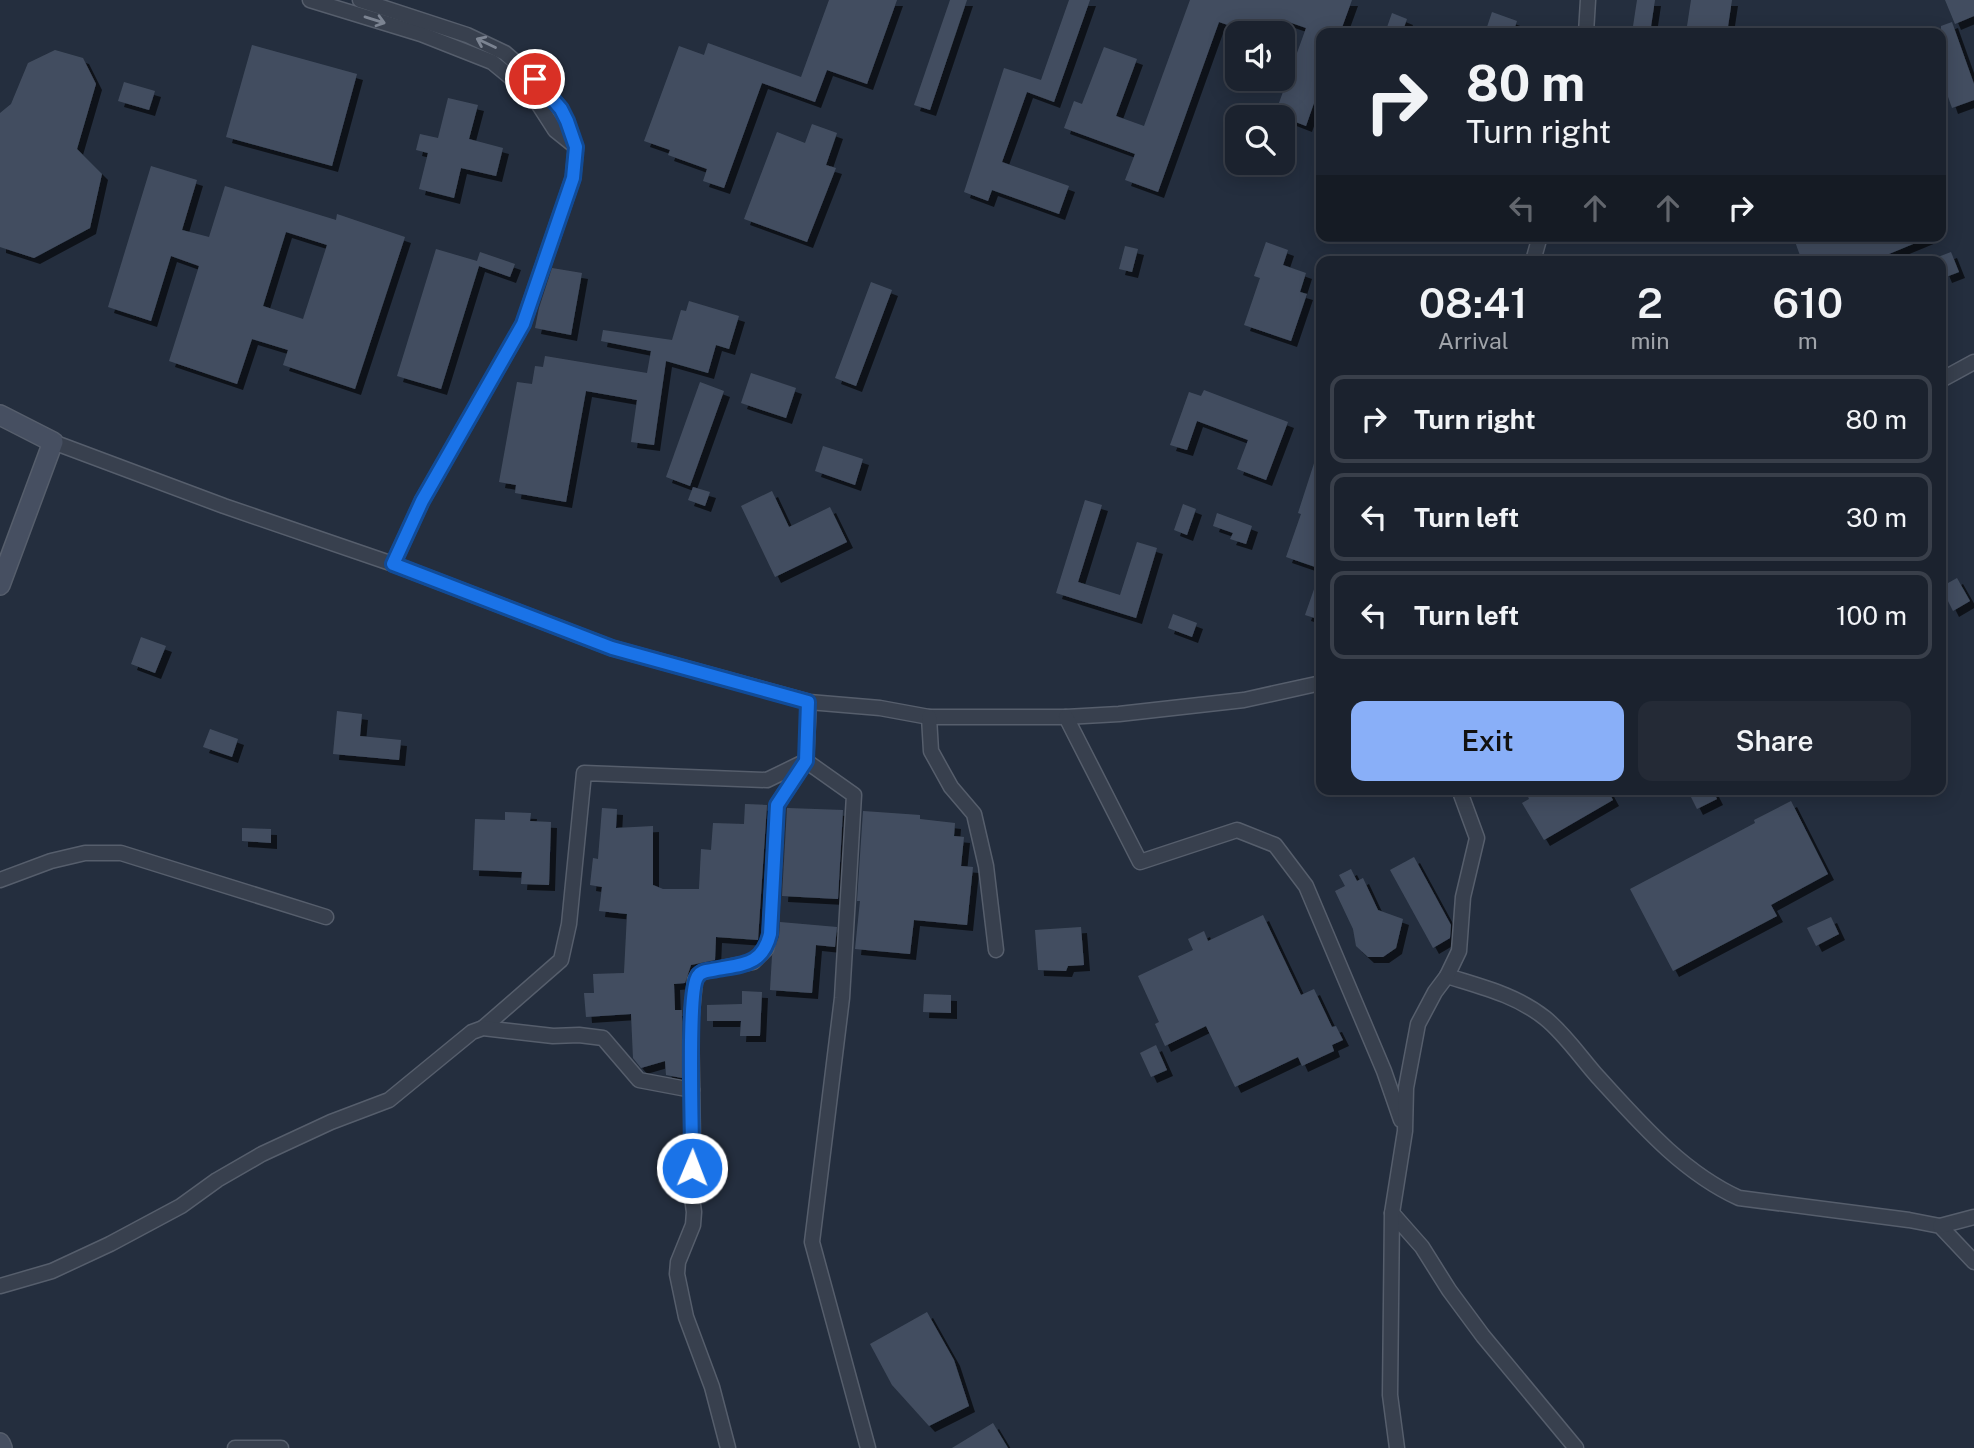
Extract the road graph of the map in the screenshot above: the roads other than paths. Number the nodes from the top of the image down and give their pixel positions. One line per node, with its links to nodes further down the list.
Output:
1 (310, 0): 5 (street, one-way to 5)
2 (360, 0): 5 (street, one-way to 2)
3 (1588, 0): 4 (street)
4 (1586, 28)
5 (576, 147): 10 (street)
6 (1974, 362): 7 (street)
7 (1946, 377)
8 (0, 415): 9 (main road)
9 (53, 442): 10 (street); 11 (main road)
10 (393, 564): 13 (street)
11 (0, 585)
12 (1316, 684): 15 (street)
13 (808, 702): 14 (street); 16 (street)
14 (929, 717): 15 (street); 20 (street)
15 (1066, 717): 24 (street)
16 (806, 761): 22 (street); 23 (street); 30 (street)
17 (1461, 795): 21 (street)
18 (0, 880): 19 (street)
19 (326, 917)
20 (996, 950)
21 (1447, 976): 24 (street); 27 (street)
22 (483, 1028): 23 (street); 29 (street)
23 (692, 1090): 33 (street)
24 (1405, 1131): 25 (street)
25 (1392, 1213): 34 (street); 35 (street)
26 (1974, 1217): 27 (street)
27 (1940, 1226): 28 (street)
28 (1974, 1262)
29 (0, 1286)
30 (863, 1447)
31 (235, 1448): 32 (street)
32 (281, 1448)
33 (728, 1448)
34 (1397, 1448)
35 (1576, 1448)

